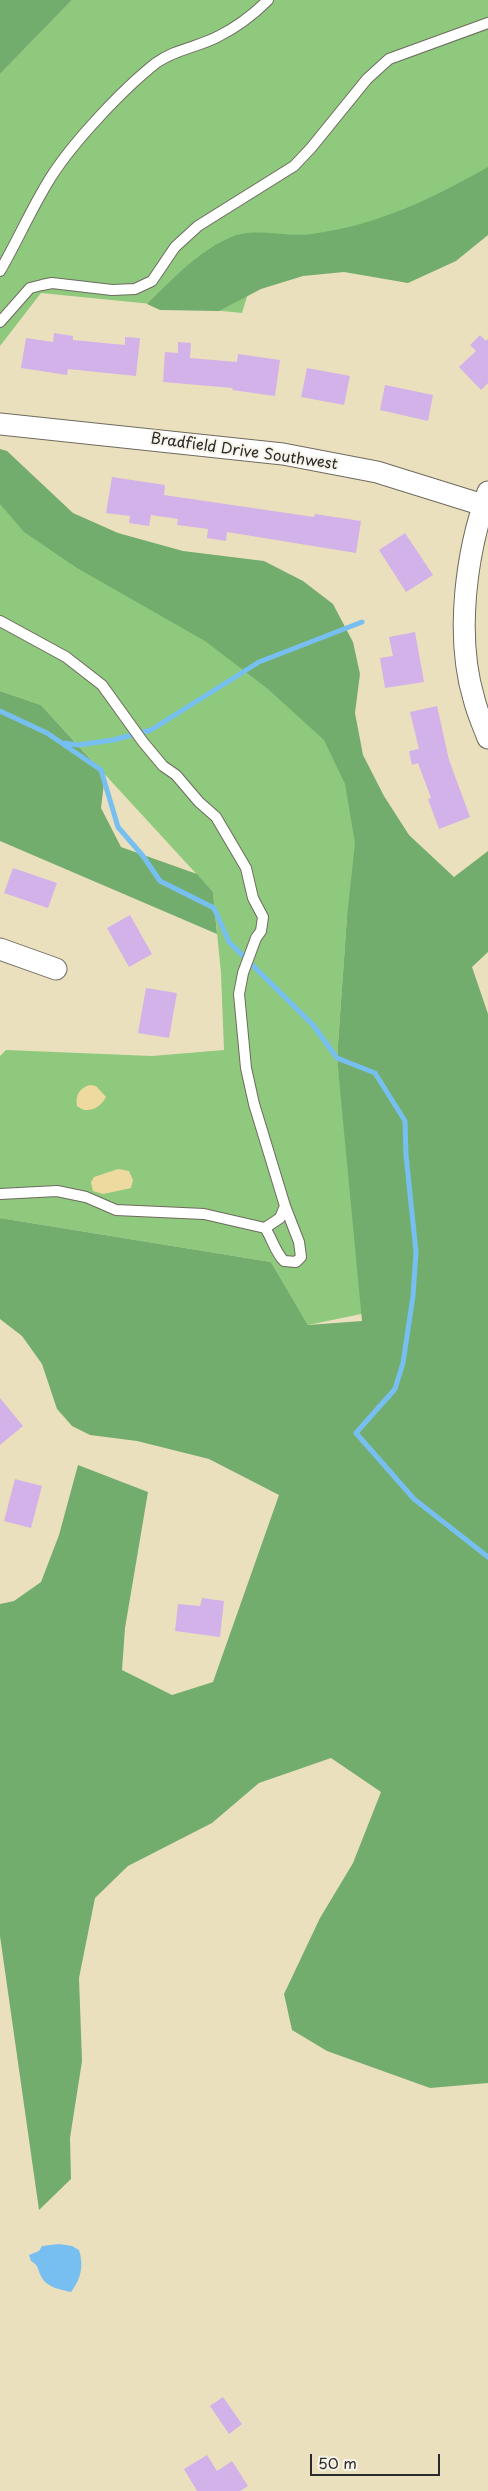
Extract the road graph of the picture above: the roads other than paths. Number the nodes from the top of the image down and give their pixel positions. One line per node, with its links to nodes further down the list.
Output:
1 (268, 0): 3 (lane)
2 (488, 23): 4 (lane)
3 (0, 271)
4 (0, 322)
5 (0, 424): 6 (street, Bradfield Drive Southwest)
6 (486, 498): 8 (street)
7 (0, 621): 12 (lane)
8 (488, 738)
9 (0, 949): 10 (street)
10 (56, 969)
11 (0, 1194): 13 (lane)
12 (285, 1206): 13 (lane); 13 (lane)
13 (265, 1228)

